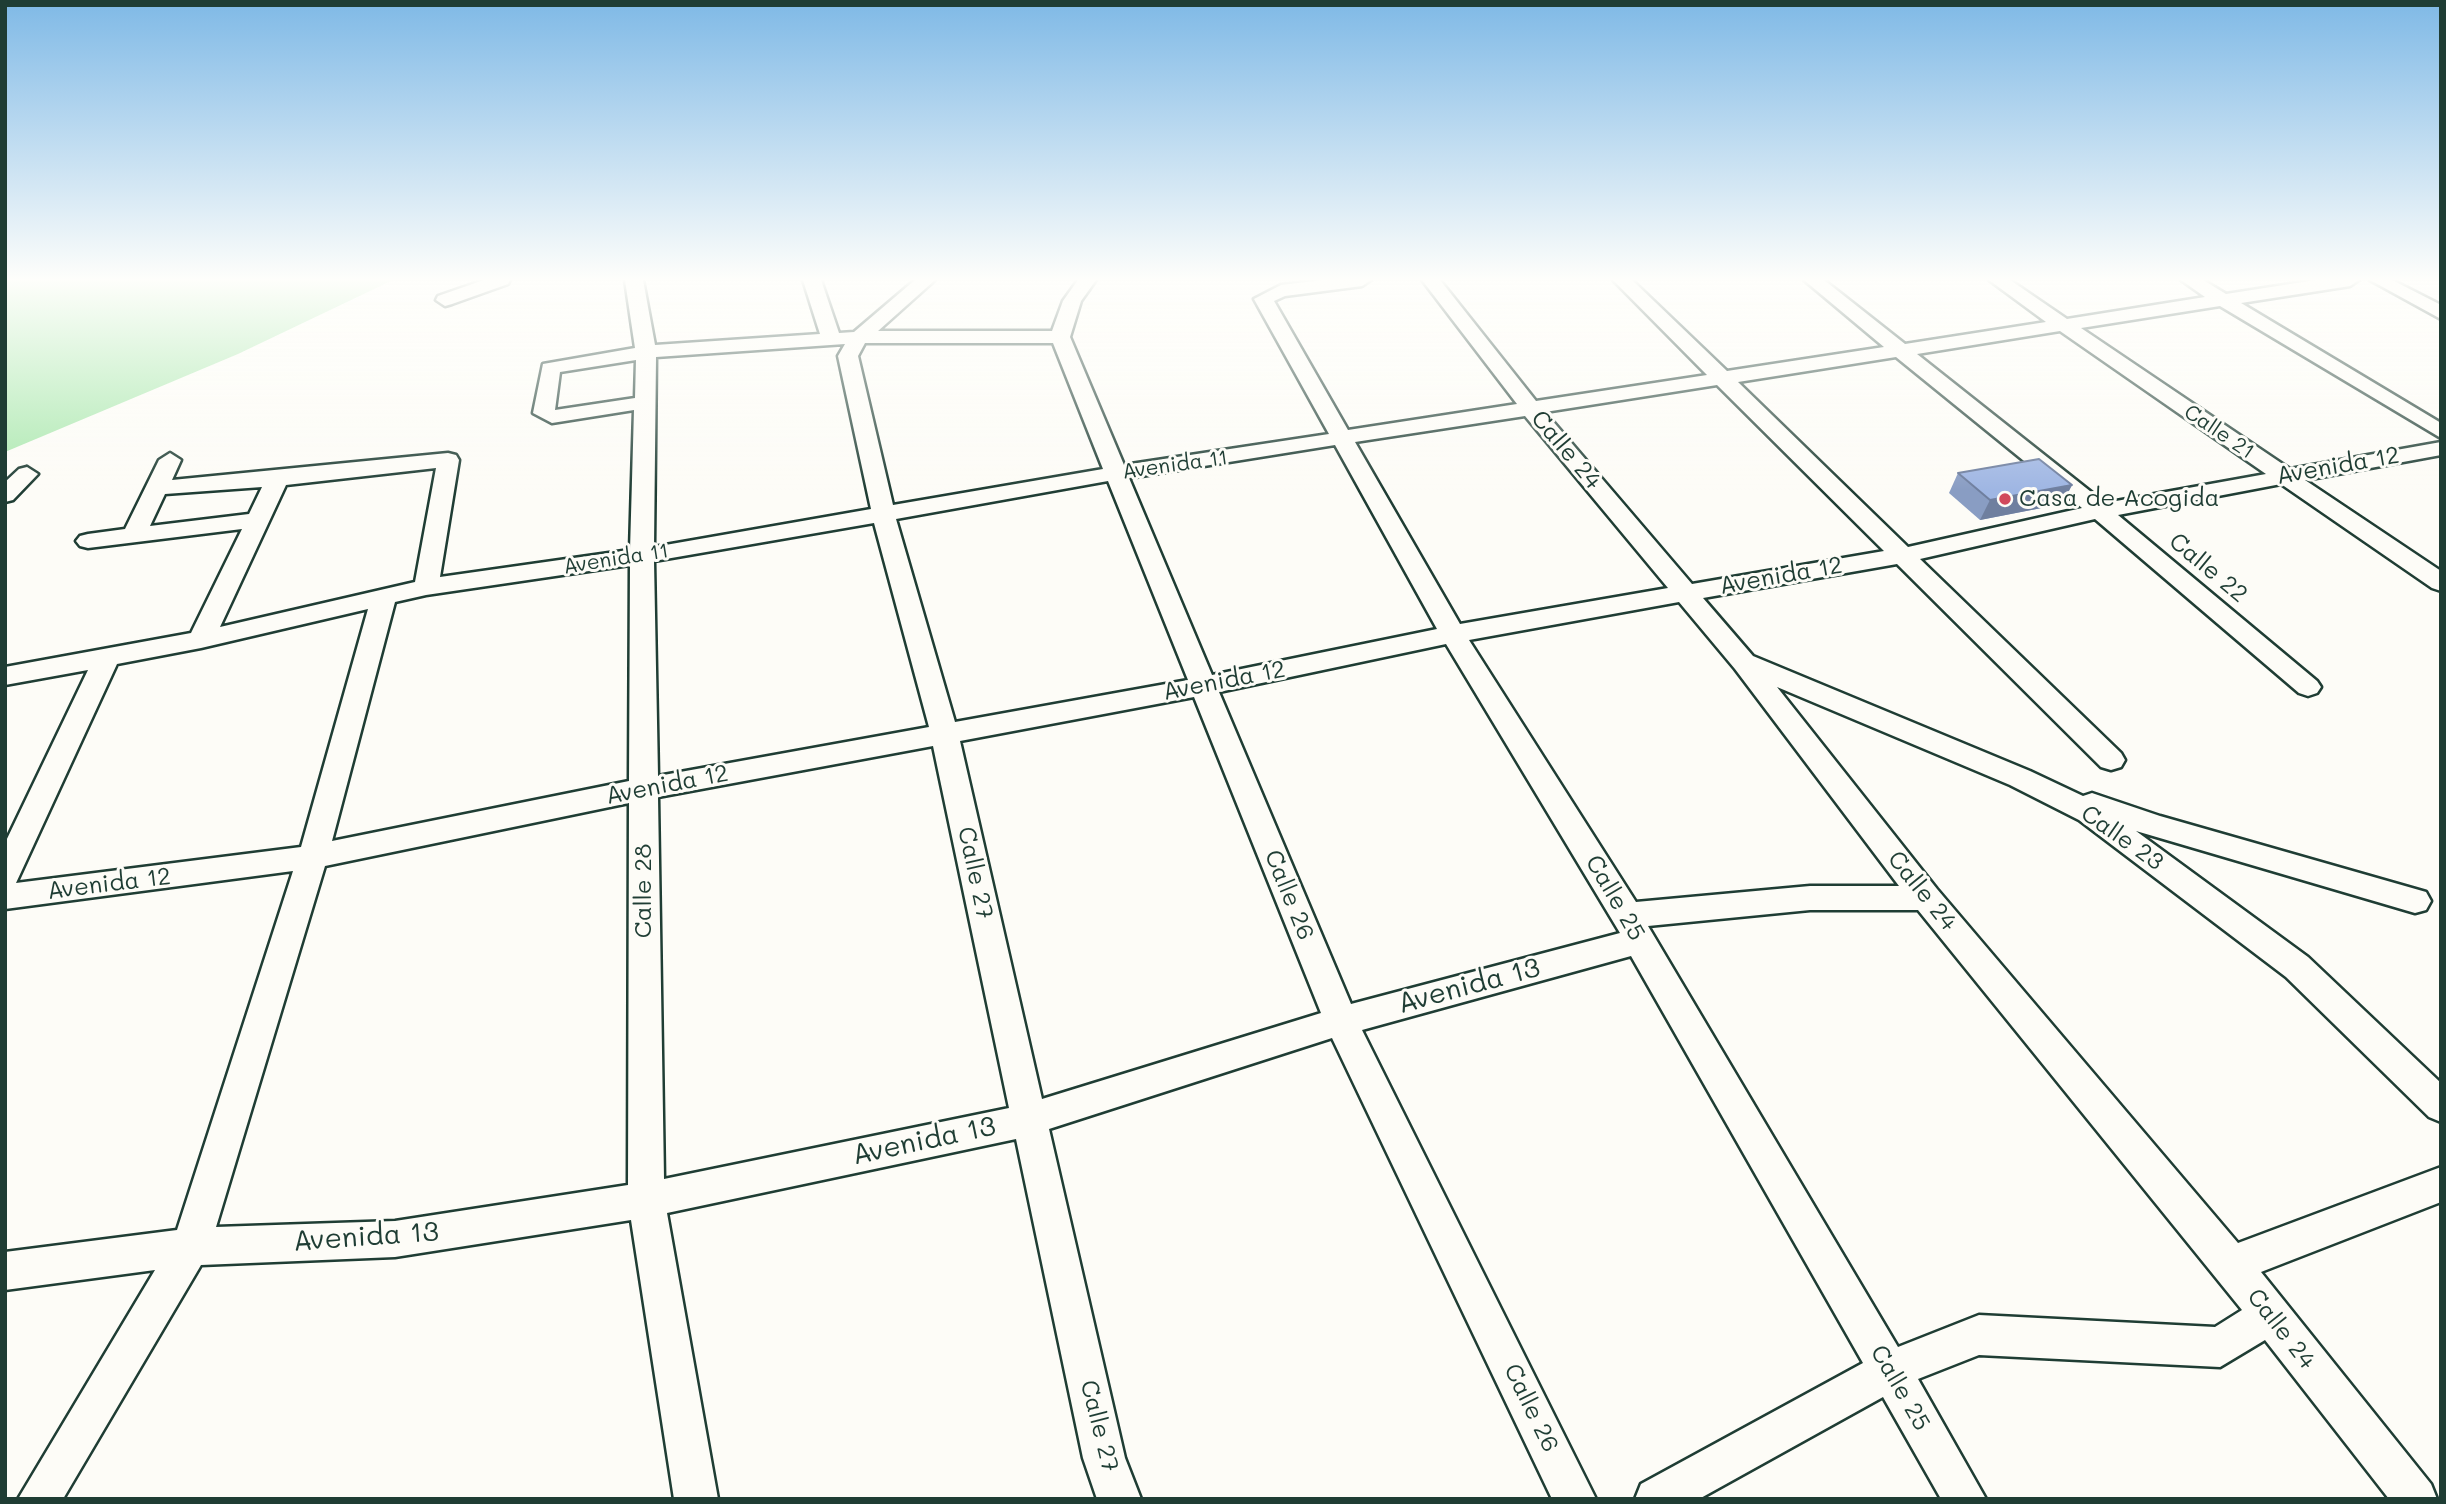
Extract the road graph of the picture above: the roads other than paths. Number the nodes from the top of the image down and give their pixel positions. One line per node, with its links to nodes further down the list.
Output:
1 (672, 350): 11 (street)
2 (847, 350): 26 (street, Calle 27)
3 (1066, 350): 19 (street, Calle 26)
4 (1292, 350): 16 (street, Calle 25)
5 (1485, 350): 14 (street, Calle 24)
6 (1694, 350): 12 (street)
7 (1900, 350): 12 (street, Avenida 11)
8 (1901, 350): 25 (street, Calle 22)
9 (2099, 350): 21 (street, Calle 21)
10 (2306, 350): 15 (street)
11 (646, 352): 13 (street, Calle 28); 13 (street)
12 (1725, 380): 14 (street, Avenida 11); 30 (street)
13 (647, 402): 31 (street, Calle 28)
14 (1531, 409): 16 (street, Avenida 11); 34 (street, Calle 24)
15 (2441, 432)
16 (1344, 440): 19 (street, Avenida 11); 36 (street, Calle 25)
17 (2441, 448): 21 (street, Avenida 12)
18 (170, 460): 23 (street)
19 (1118, 473): 26 (street, Avenida 11); 41 (street, Calle 26)
20 (27, 474): 24 (street)
21 (2283, 475): 25 (street, Avenida 12); 32 (street, Calle 21)
22 (277, 479): 23 (street); 27 (street); 33 (street)
23 (157, 488): 28 (street)
24 (5, 495)
25 (2099, 510): 30 (street, Avenida 12); 42 (street, Calle 22)
26 (884, 516): 31 (street, Avenida 11); 43 (street, Calle 27)
27 (258, 520): 28 (street); 37 (street)
28 (134, 535): 29 (street)
29 (88, 541)
30 (1904, 555): 34 (street, Avenida 12); 44 (street)
31 (642, 556): 33 (street, Avenida 11); 46 (street, Calle 28)
32 (2441, 583)
33 (426, 587): 35 (street, Avenida 11)
34 (1686, 592): 36 (street, Avenida 12); 39 (street, Calle 24)
35 (384, 596): 37 (street, Avenida 11); 47 (street)
36 (1453, 634): 41 (street, Avenida 12); 52 (street, Calle 25)
37 (201, 640): 38 (street, Avenida 11)
38 (106, 659): 40 (street, Avenida 11); 48 (street)
39 (1744, 663): 45 (street, Calle 23); 50 (street, Calle 24)
40 (5, 676)
41 (1203, 686): 43 (street, Avenida 12); 53 (street, Calle 26)
42 (2308, 687)
43 (944, 732): 46 (street, Avenida 12); 55 (street, Calle 27)
44 (2111, 760)
45 (2020, 778): 51 (street); 54 (street, Calle 23)
46 (644, 789): 47 (street, Avenida 12); 57 (street, Calle 28)
47 (313, 857): 49 (street, Avenida 12); 58 (street)
48 (5, 876)
49 (5, 897)
50 (1926, 898): 52 (street, Avenida 13); 59 (street, Calle 24)
51 (2415, 901)
52 (1633, 928): 53 (street, Avenida 13); 62 (street, Calle 25)
53 (1341, 1021): 55 (street, Avenida 13); 66 (street, Calle 26)
54 (2441, 1106)
55 (1028, 1120): 57 (street, Avenida 13); 65 (street, Calle 27)
56 (2441, 1184): 59 (street)
57 (646, 1200): 58 (street, Avenida 13); 64 (street, Calle 28)
58 (191, 1247): 60 (street, Avenida 13); 63 (street)
59 (2231, 1265): 61 (street, Calle 24)
60 (5, 1271)
61 (2270, 1314): 62 (street); 69 (street, Calle 24)
62 (1890, 1370): 67 (street); 68 (street, Calle 25)
63 (40, 1499)
64 (696, 1499)
65 (1119, 1499)
66 (1575, 1499)
67 (1656, 1499)
68 (1965, 1499)
69 (2416, 1499)

